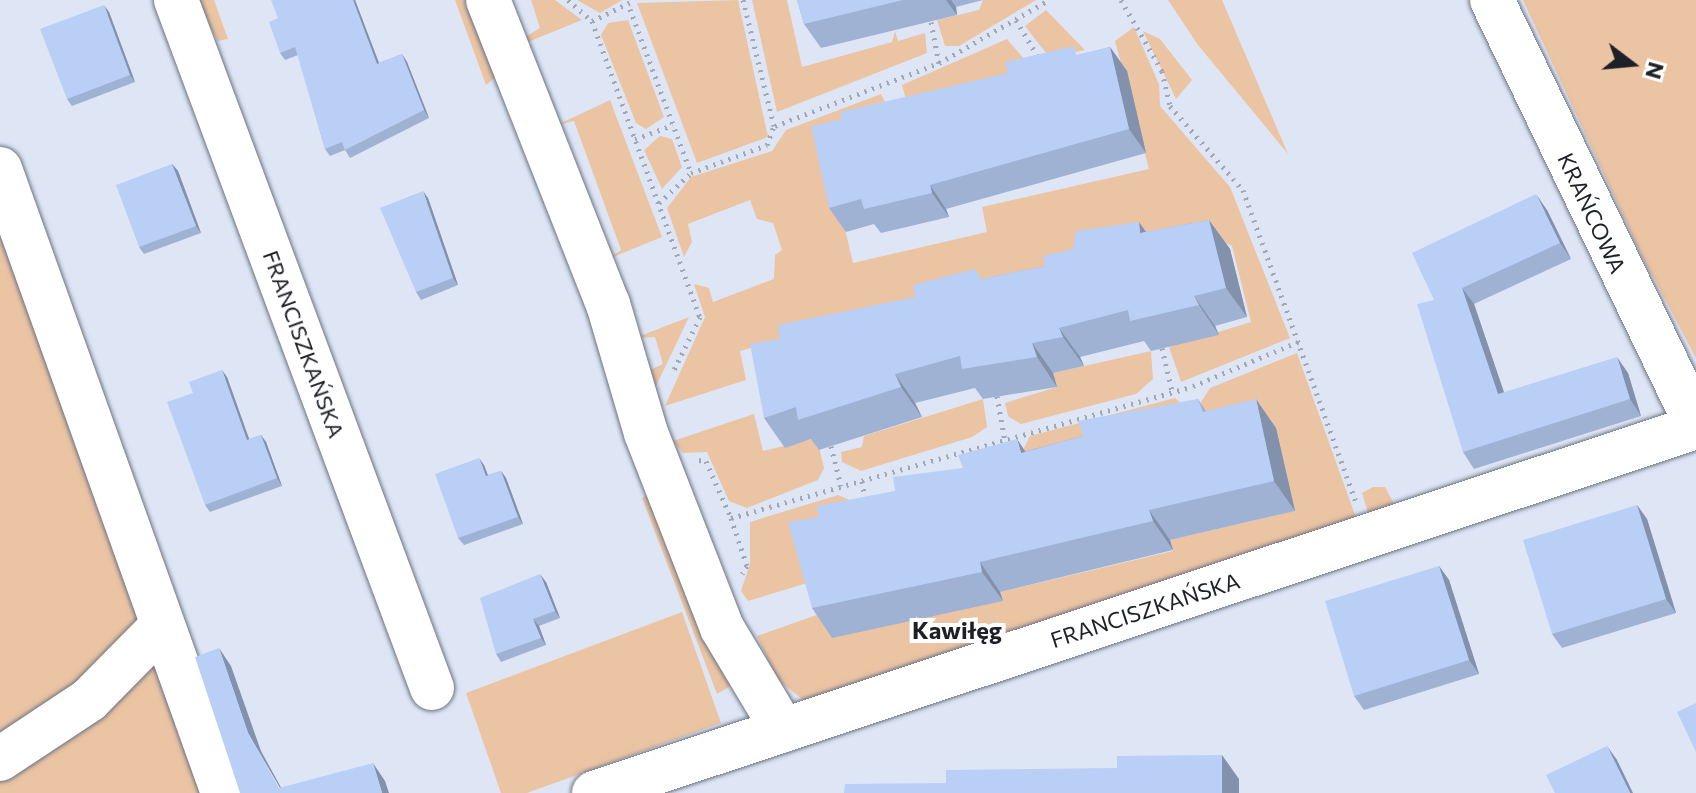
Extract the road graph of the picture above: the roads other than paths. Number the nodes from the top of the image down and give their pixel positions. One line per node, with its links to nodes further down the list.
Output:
1 (176, 0): 7 (street, FRANCISZKAŃSKA)
2 (488, 0): 8 (street)
3 (1492, 0): 5 (street, KRAŃCOWA)
4 (0, 169): 6 (street)
5 (1696, 426): 8 (street, FRANCISZKAŃSKA)
6 (162, 626): 9 (street); 10 (street)
7 (432, 688)
8 (783, 730): 11 (street, FRANCISZKAŃSKA)
9 (0, 759)
10 (223, 793)
11 (594, 793)

